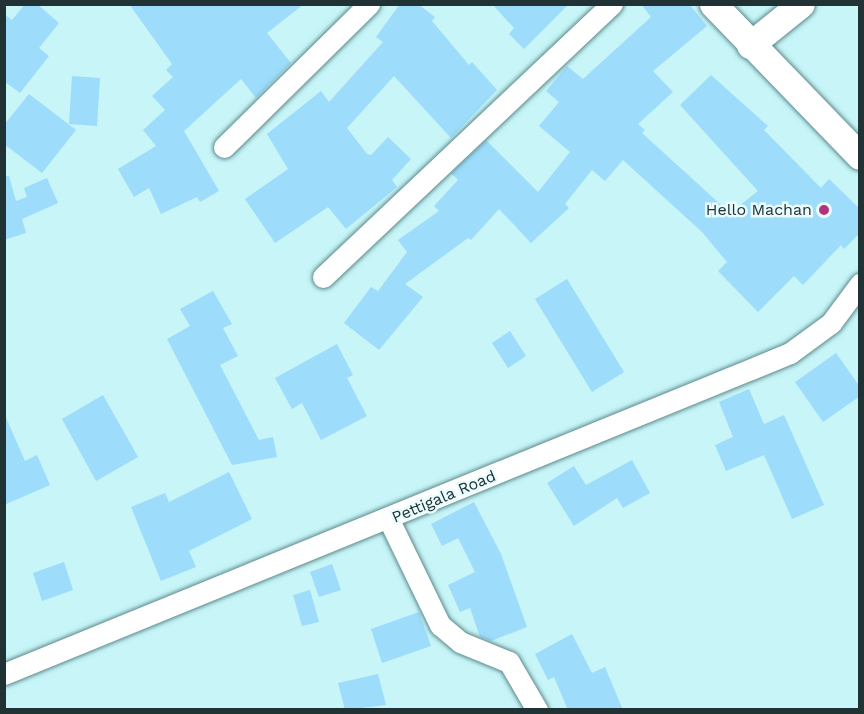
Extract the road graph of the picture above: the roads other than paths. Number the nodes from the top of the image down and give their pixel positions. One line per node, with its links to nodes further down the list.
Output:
1 (369, 4): 6 (street)
2 (612, 4): 8 (street)
3 (713, 4): 5 (street)
4 (801, 4): 5 (street)
5 (750, 45): 7 (street)
6 (224, 147)
7 (860, 156)
8 (323, 277)
9 (860, 284): 10 (street, Pettigala Road)
10 (389, 520): 11 (street, Pettigala Road); 12 (street)
11 (4, 674)
12 (537, 710)

